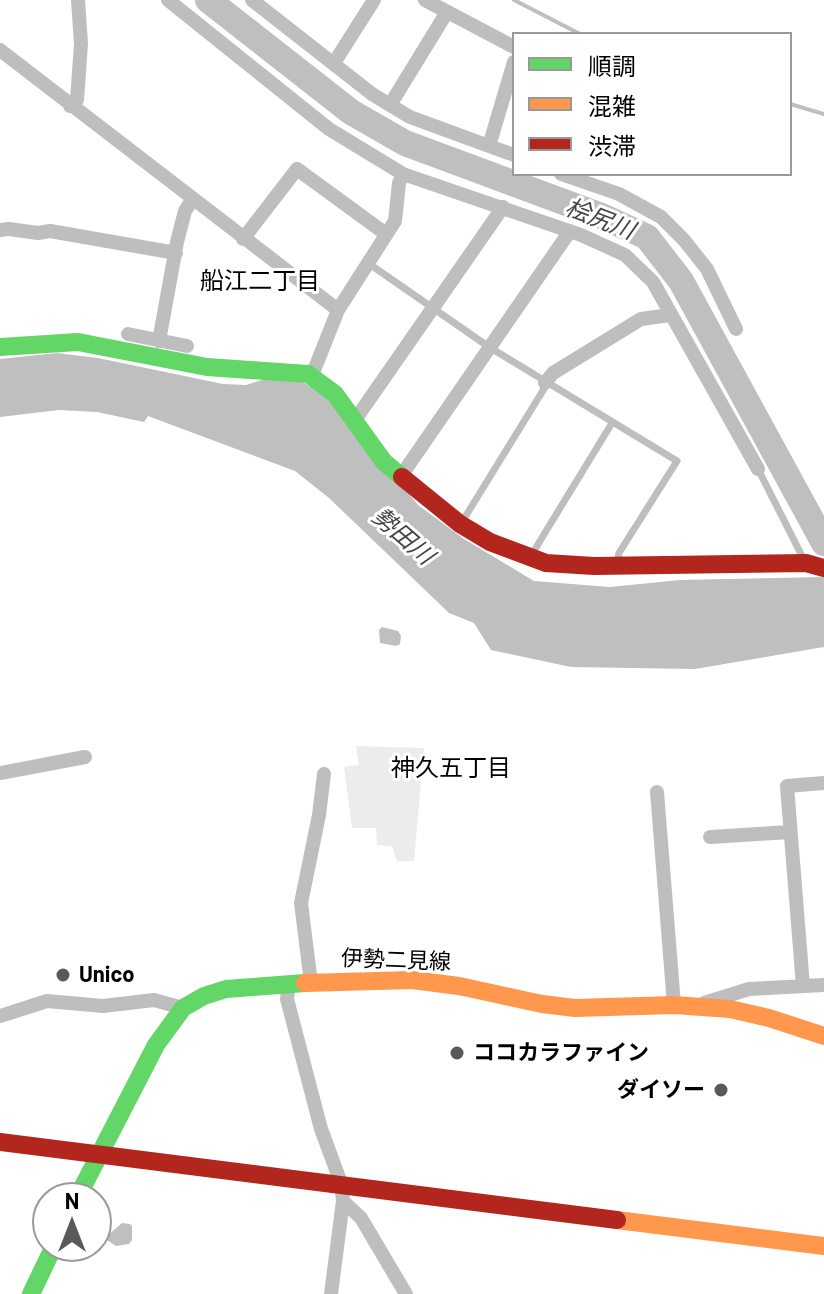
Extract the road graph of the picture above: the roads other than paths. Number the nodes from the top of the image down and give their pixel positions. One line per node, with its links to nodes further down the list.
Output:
1 (78, 0): 12 (street)
2 (168, 0): 15 (street)
3 (252, 0): 9 (street)
4 (374, 0): 9 (street)
5 (425, 0): 6 (street)
6 (447, 12): 7 (street); 11 (street)
7 (512, 46)
8 (0, 50): 12 (street)
9 (334, 63): 11 (street)
10 (512, 69): 13 (street)
11 (390, 105): 13 (street)
12 (70, 106): 17 (street)
13 (489, 146): 14 (street)
14 (512, 154)
15 (403, 174): 18 (street); 21 (street)
16 (567, 176): 30 (street)
17 (192, 200): 22 (street); 23 (street)
18 (503, 207): 20 (street); 26 (street)
19 (0, 230): 23 (street)
20 (570, 231): 25 (street); 35 (street)
21 (386, 234): 22 (street); 24 (street)
22 (243, 239): 27 (street)
23 (176, 253): 32 (street)
24 (368, 263): 26 (lane); 27 (street)
25 (650, 279): 28 (street); 29 (street)
26 (433, 308): 35 (lane); 38 (street)
27 (338, 310): 36 (street)
28 (670, 315): 29 (street); 40 (street)
29 (648, 317): 37 (street)
30 (736, 329)
31 (128, 334): 32 (street)
32 (159, 341): 33 (street)
33 (187, 346)
34 (0, 347): 36 (street)
35 (489, 347): 37 (lane); 41 (street)
36 (308, 374): 38 (street)
37 (546, 384): 39 (lane); 42 (lane)
38 (355, 420): 41 (street)
39 (612, 423): 43 (lane); 44 (lane)
40 (758, 469): 45 (lane)
41 (401, 476): 42 (street)
42 (460, 524): 43 (street)
43 (529, 558): 44 (street)
44 (616, 566): 45 (street)
45 (816, 566)
46 (85, 757): 47 (street)
47 (0, 773)
48 (324, 774): 54 (street)
49 (824, 783): 51 (street)
50 (657, 792): 57 (street)
51 (790, 832): 52 (street); 56 (street)
52 (710, 837)
53 (289, 983): 54 (street, 伊勢二見線); 59 (street, 伊勢二見線); 65 (street)
54 (311, 983): 57 (street, 伊勢二見線)
55 (824, 985): 56 (street)
56 (803, 986): 58 (street)
57 (674, 1005): 58 (street, 伊勢二見線)
58 (696, 1005): 61 (street, 伊勢二見線)
59 (183, 1008): 60 (street); 63 (street, 伊勢二見線)
60 (0, 1016)
61 (824, 1036)
62 (0, 1142): 63 (street)
63 (99, 1154): 64 (street, 伊勢二見線); 65 (street)
64 (85, 1182)
65 (342, 1192): 66 (street); 69 (street); 70 (street)
66 (824, 1246)
67 (46, 1262): 68 (street)
68 (31, 1294)
69 (331, 1294)
70 (406, 1294)

